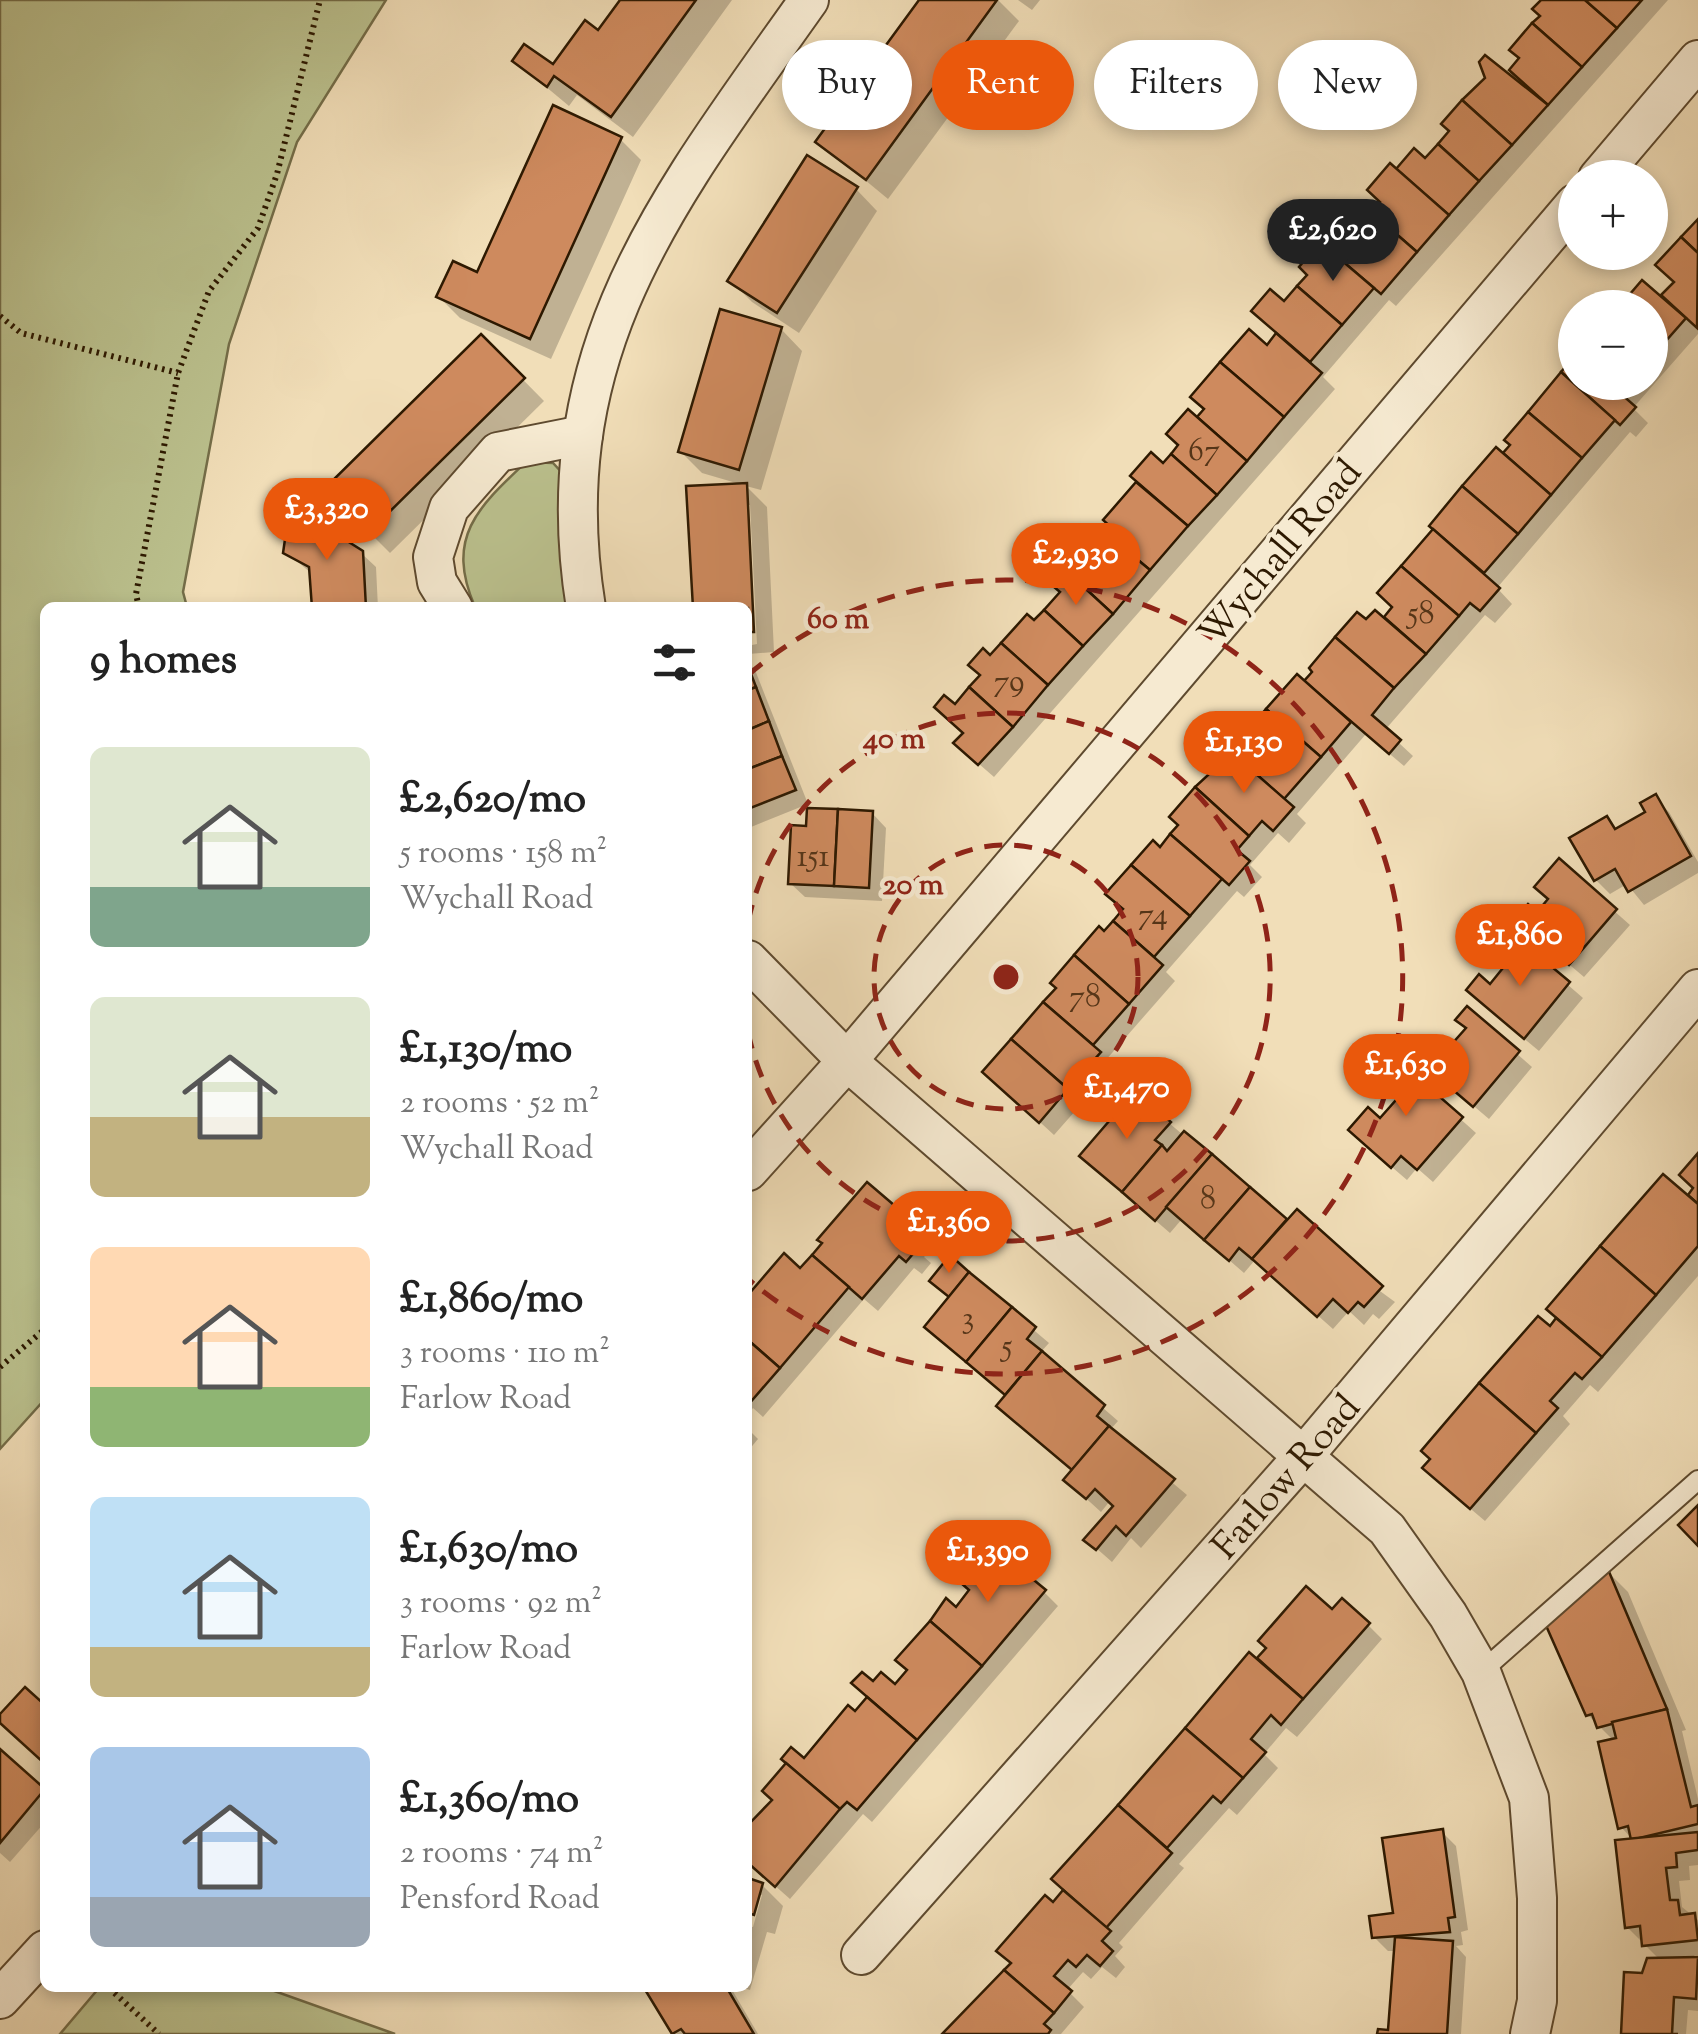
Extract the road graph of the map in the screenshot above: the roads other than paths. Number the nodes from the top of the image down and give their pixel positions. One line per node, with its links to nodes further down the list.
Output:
1 (809, 0): 5 (street)
2 (1698, 60): 3 (street)
3 (1613, 160)
4 (1558, 224): 10 (street, Wychall Road)
5 (583, 435): 6 (street); 7 (street)
6 (449, 602)
7 (586, 602)
8 (752, 964): 10 (street)
9 (1698, 989): 12 (street, Farlow Road)
10 (847, 1061): 11 (street, Wychall Road); 12 (street)
11 (752, 1168)
12 (1302, 1460): 14 (street); 16 (street, Farlow Road)
13 (1698, 1480): 14 (lane)
14 (1480, 1672): 18 (street)
15 (40, 1955): 17 (street)
16 (861, 1955)
17 (0, 1999)
18 (1530, 2034)

